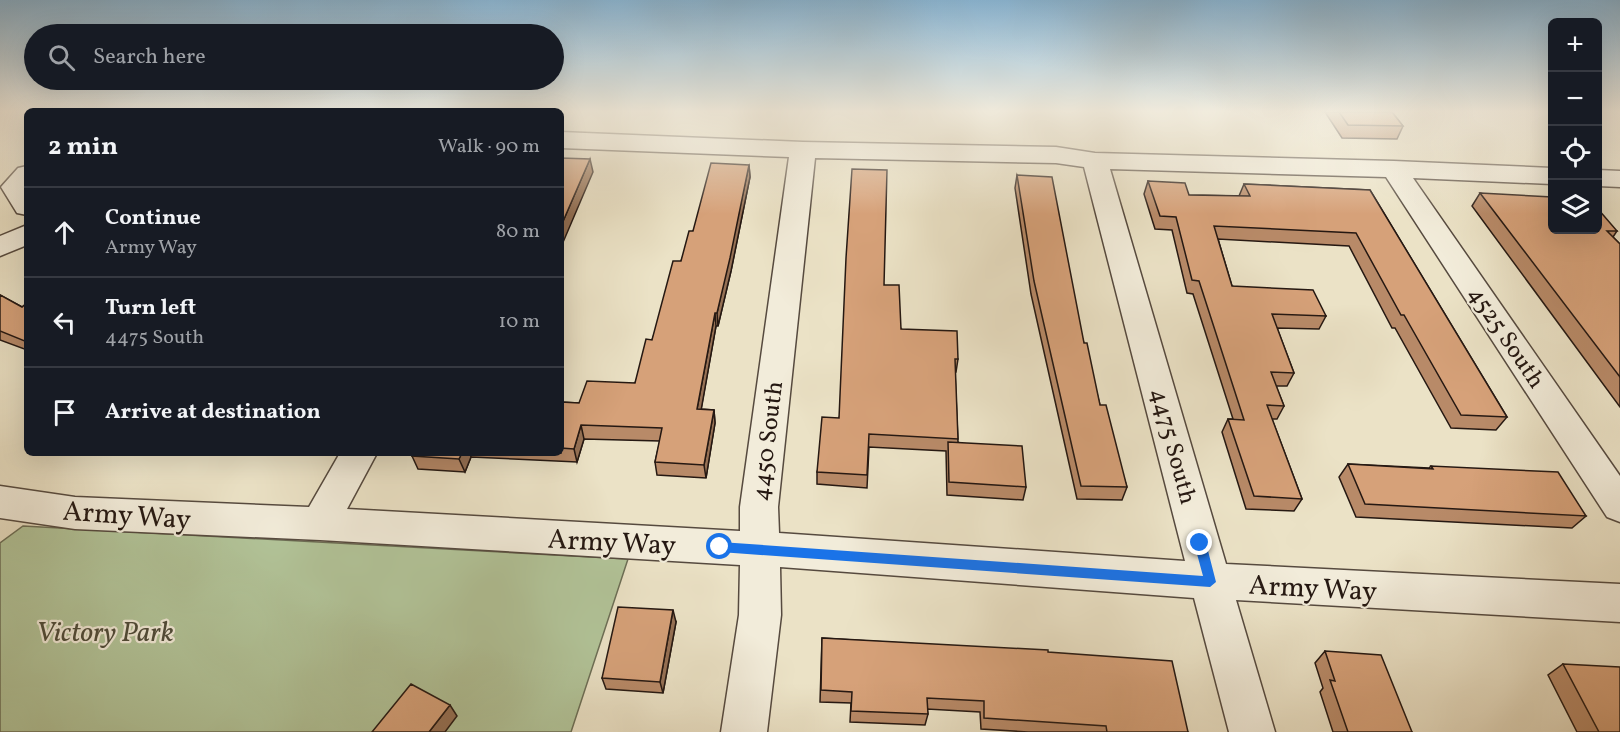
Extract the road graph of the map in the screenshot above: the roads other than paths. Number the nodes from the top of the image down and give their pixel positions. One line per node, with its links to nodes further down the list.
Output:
1 (710, 146): 2 (street)
2 (803, 150): 3 (street); 16 (street, 4450 South)
3 (1095, 161): 4 (street); 17 (street, 4475 South)
4 (1394, 169): 5 (street); 14 (street, 4525 South)
5 (1548, 176)
6 (24, 177): 9 (street)
7 (1602, 178): 8 (street)
8 (1620, 179)
9 (24, 202)
10 (24, 235): 11 (street)
11 (0, 247)
12 (357, 456): 15 (street)
13 (0, 502): 15 (street, Army Way)
14 (1620, 506)
15 (320, 524): 16 (street, Army Way)
16 (759, 549): 17 (street, Army Way); 19 (street, 4450 South)
17 (1210, 582): 18 (street, Army Way); 20 (street, 4475 South)
18 (1620, 603)
19 (744, 732)
20 (1252, 732)

